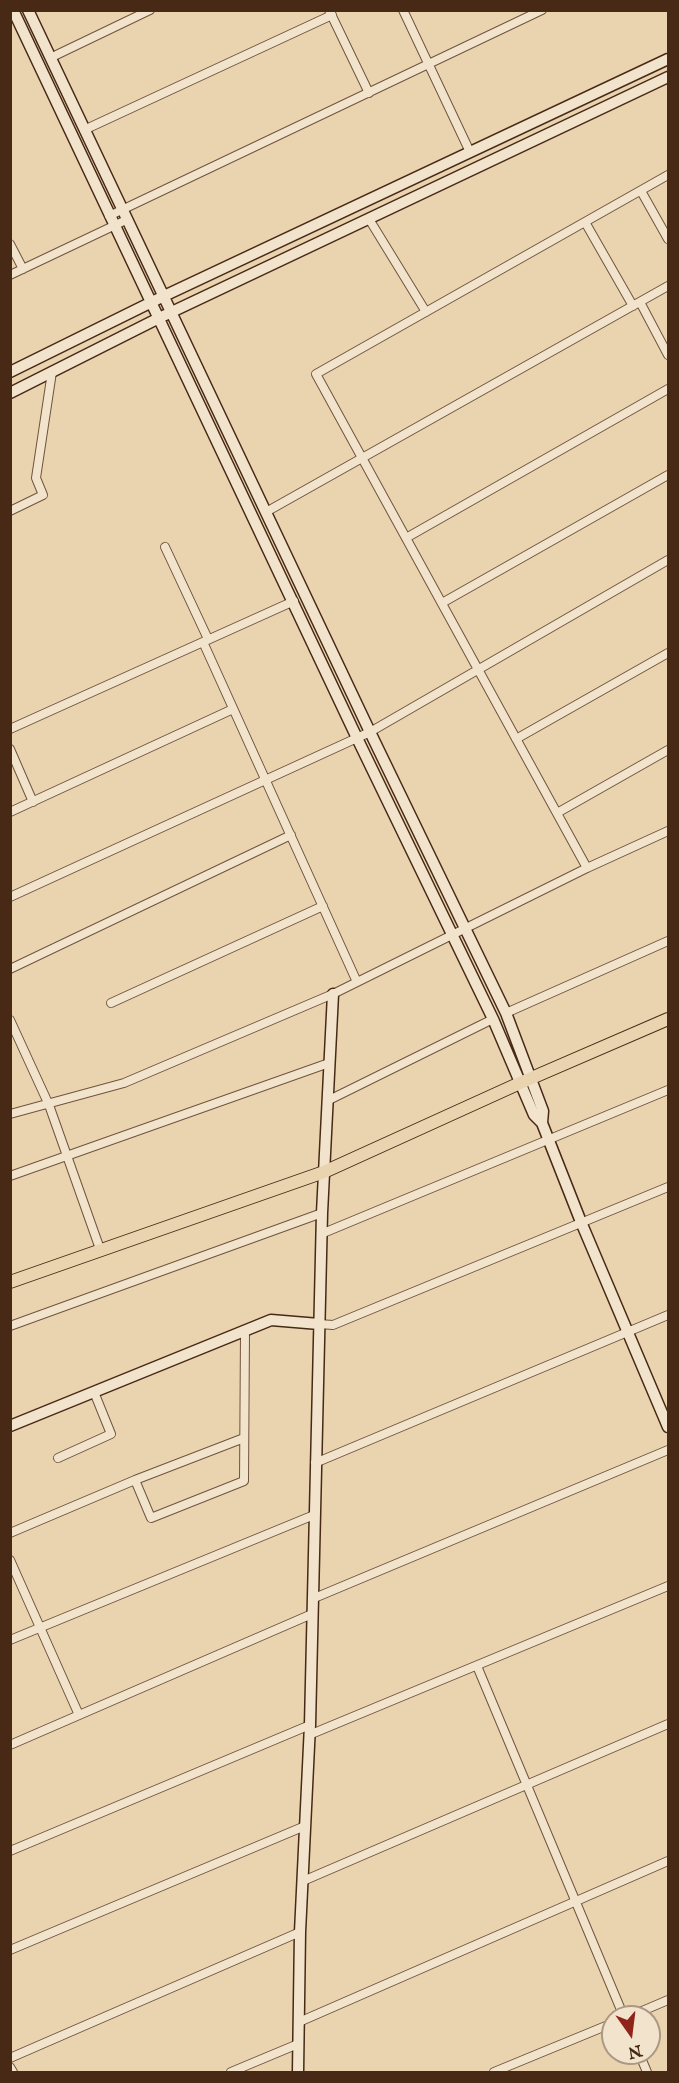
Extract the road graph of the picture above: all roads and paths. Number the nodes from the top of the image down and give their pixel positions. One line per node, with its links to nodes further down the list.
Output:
1 (13, 10): 18 (main road)
2 (28, 10): 7 (main road)
3 (150, 10): 7 (street)
4 (403, 10): 9 (street)
5 (542, 10): 9 (street)
6 (330, 13): 11 (street); 12 (street)
7 (50, 58): 12 (main road)
8 (669, 59): 13 (main road)
9 (429, 64): 11 (street); 13 (street)
10 (669, 77): 17 (main road)
11 (369, 93): 16 (street)
12 (84, 130): 16 (main road)
13 (470, 152): 25 (main road)
14 (669, 175): 15 (street)
15 (641, 191): 19 (street); 20 (street)
16 (124, 215): 18 (street); 25 (main road)
17 (369, 219): 28 (main road); 29 (street)
18 (111, 221): 22 (street); 26 (main road)
19 (585, 222): 27 (street); 29 (street)
20 (669, 239)
21 (10, 244): 22 (street)
22 (23, 269): 23 (street)
23 (10, 275)
24 (669, 286): 27 (street)
25 (164, 296): 26 (main road); 28 (main road)
26 (151, 302): 30 (main road); 32 (main road)
27 (636, 304): 31 (street); 36 (street)
28 (171, 312): 30 (main road); 39 (main road)
29 (426, 312): 36 (street)
30 (159, 318): 33 (main road); 43 (main road)
31 (669, 355)
32 (10, 372)
33 (52, 372): 35 (main road); 38 (street)
34 (669, 389): 40 (street)
35 (10, 393)
36 (362, 458): 39 (street); 40 (street)
37 (669, 475): 44 (street)
38 (10, 511)
39 (266, 512): 50 (main road)
40 (406, 538): 44 (street)
41 (165, 547): 45 (street)
42 (669, 560): 47 (street)
43 (294, 601): 45 (street); 51 (main road)
44 (442, 603): 47 (street)
45 (206, 640): 48 (street); 49 (street)
46 (669, 653): 52 (street)
47 (479, 670): 50 (street); 52 (street)
48 (233, 709): 55 (street); 56 (street)
49 (10, 729)
50 (370, 732): 51 (street); 64 (main road)
51 (357, 738): 55 (street); 65 (main road)
52 (516, 739): 58 (street)
53 (10, 749): 56 (street)
54 (669, 750): 58 (street)
55 (265, 779): 60 (street); 62 (street)
56 (33, 802): 57 (street)
57 (10, 812)
58 (557, 813): 61 (street)
59 (669, 831): 61 (street)
60 (291, 835): 63 (street); 67 (street)
61 (587, 868): 64 (street)
62 (10, 897)
63 (323, 906): 68 (street); 70 (street)
64 (465, 928): 65 (street); 71 (main road)
65 (453, 934): 68 (street); 72 (main road)
66 (669, 941): 71 (street)
67 (10, 969)
68 (357, 982): 69 (street)
69 (333, 994): 75 (main road); 79 (street)
70 (111, 1003)
71 (506, 1014): 76 (main road)
72 (493, 1019): 76 (main road); 78 (street)
73 (669, 1019): 76 (main road)
74 (10, 1020): 79 (street)
75 (329, 1063): 78 (main road); 82 (street)
76 (525, 1081): 81 (main road); 83 (main road)
77 (669, 1090): 81 (street)
78 (327, 1101): 83 (main road)
79 (49, 1105): 80 (street); 82 (street)
80 (10, 1114)
81 (549, 1140): 87 (main road); 88 (street)
82 (68, 1156): 84 (street); 89 (street)
83 (324, 1172): 86 (main road); 89 (main road)
84 (10, 1176)
85 (669, 1188): 87 (street)
86 (322, 1213): 88 (main road); 93 (street)
87 (581, 1222): 92 (street); 95 (main road)
88 (321, 1234): 92 (main road)
89 (100, 1249): 90 (main road)
90 (10, 1282)
91 (669, 1315): 95 (street)
92 (319, 1324): 94 (main road); 102 (main road)
93 (10, 1326)
94 (245, 1331): 96 (main road); 99 (street)
95 (628, 1333): 98 (main road); 102 (street)
96 (94, 1392): 97 (main road); 101 (street)
97 (10, 1426)
98 (669, 1427)
99 (244, 1438): 103 (street); 103 (street)
100 (669, 1450): 108 (street)
101 (58, 1458)
102 (315, 1463): 104 (main road)
103 (135, 1480): 105 (street)
104 (314, 1515): 108 (main road); 110 (street)
105 (10, 1533)
106 (10, 1560): 110 (street)
107 (669, 1586): 112 (street)
108 (312, 1599): 109 (main road)
109 (312, 1614): 113 (street); 115 (main road)
110 (40, 1627): 111 (street); 113 (street)
111 (10, 1640)
112 (477, 1666): 115 (street); 117 (street)
113 (79, 1715): 116 (street)
114 (669, 1724): 117 (street)
115 (310, 1730): 118 (main road); 119 (street)
116 (10, 1745)
117 (527, 1785): 121 (street); 122 (street)
118 (305, 1826): 121 (main road); 124 (street)
119 (10, 1851)
120 (669, 1861): 122 (street)
121 (303, 1881): 123 (main road)
122 (576, 1901): 125 (street); 126 (street)
123 (300, 1932): 126 (main road); 129 (street)
124 (10, 1950)
125 (621, 2005)
126 (299, 2022): 128 (main road)
127 (601, 2028): 134 (street)
128 (298, 2044): 132 (street); 133 (main road)
129 (10, 2058)
130 (10, 2067): 131 (street)
131 (13, 2073)
132 (231, 2073)
133 (298, 2073)
134 (494, 2073)

